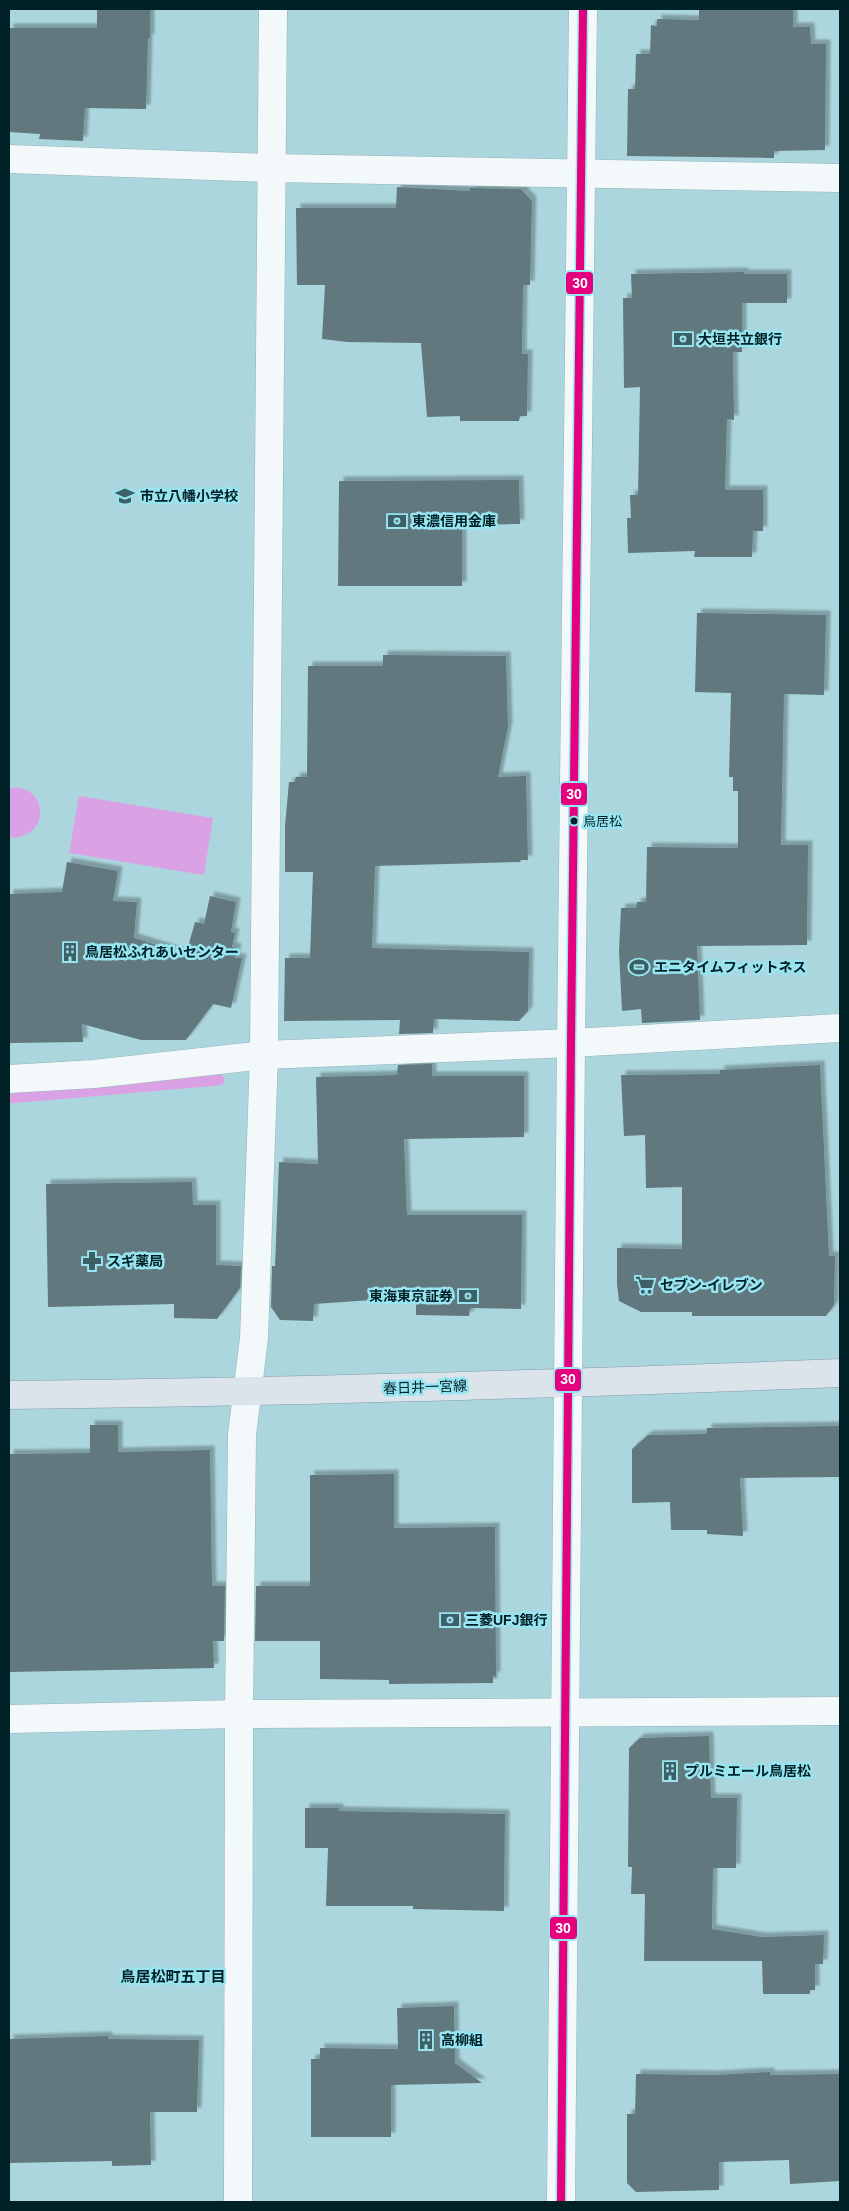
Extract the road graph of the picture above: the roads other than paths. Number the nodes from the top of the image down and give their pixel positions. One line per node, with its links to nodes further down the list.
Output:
1 (273, 9): 4 (street)
2 (583, 9): 5 (street)
3 (9, 159): 4 (street)
4 (272, 168): 5 (street); 9 (street)
5 (582, 172): 6 (street); 8 (street)
6 (840, 178)
7 (840, 1028): 8 (street)
8 (571, 1043): 9 (street); 12 (street)
9 (264, 1055): 10 (street); 13 (street)
10 (9, 1079)
11 (840, 1372): 12 (main road, 春日井一宮線)
12 (568, 1383): 13 (main road, 春日井一宮線); 16 (street)
13 (248, 1392): 14 (main road, 春日井一宮線); 17 (street)
14 (9, 1395)
15 (840, 1711): 16 (street)
16 (566, 1712): 17 (street); 20 (street)
17 (239, 1714): 18 (street); 19 (street)
18 (9, 1718)
19 (238, 2202)
20 (561, 2202)

